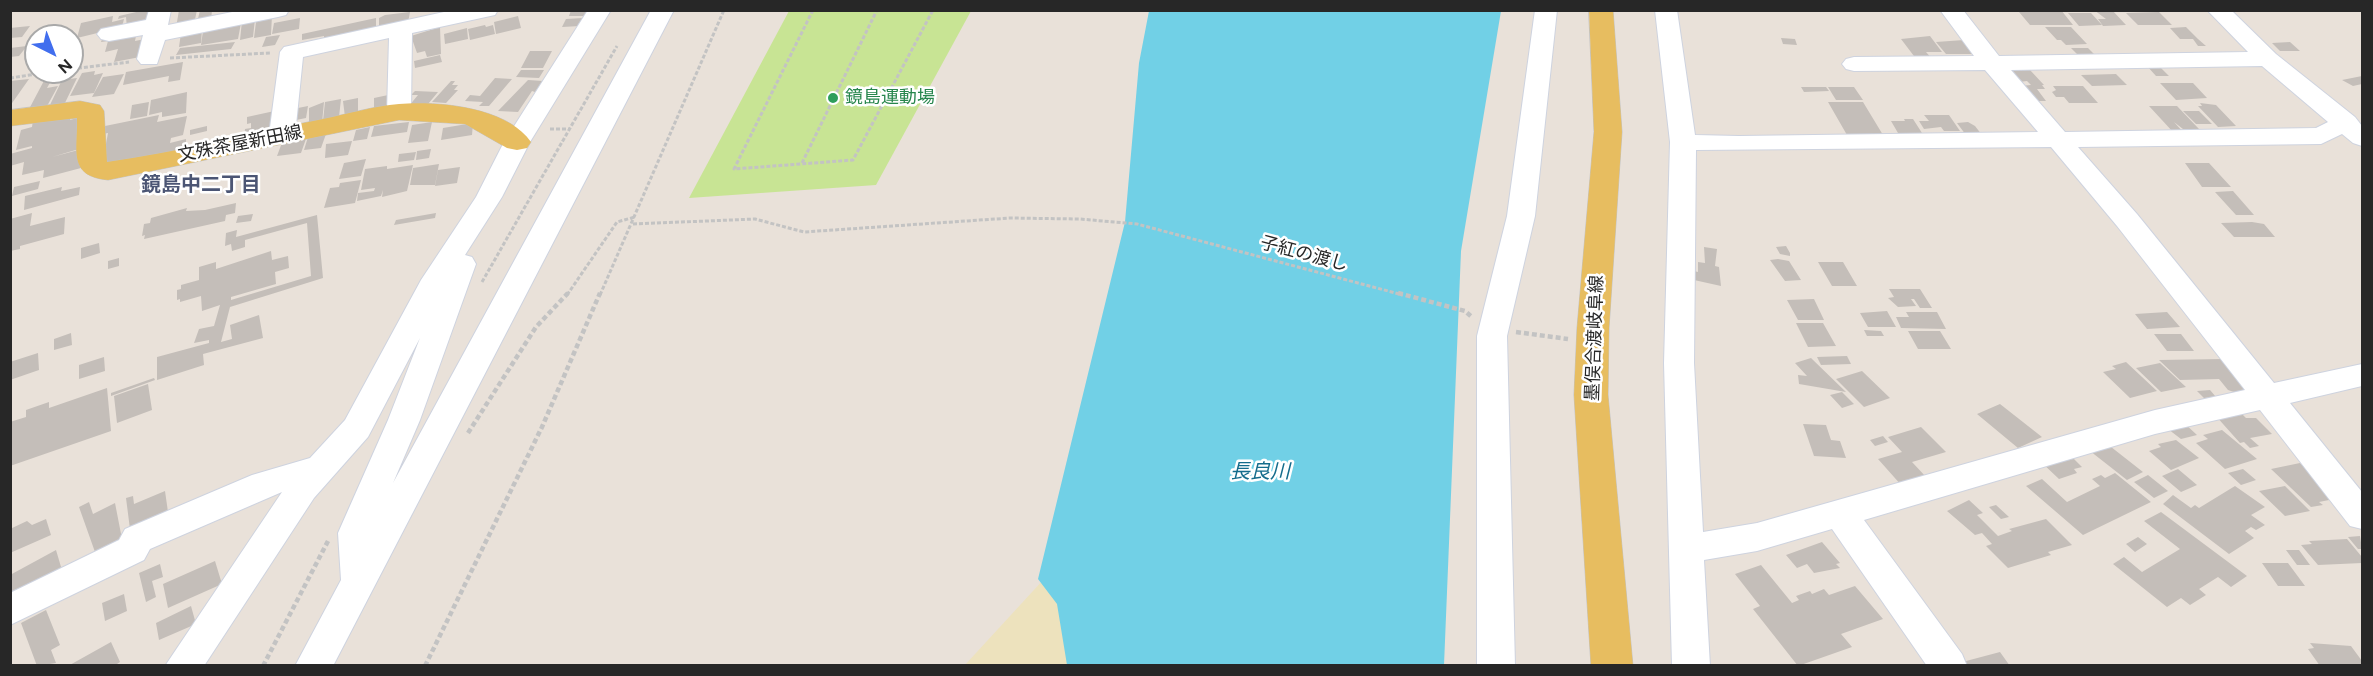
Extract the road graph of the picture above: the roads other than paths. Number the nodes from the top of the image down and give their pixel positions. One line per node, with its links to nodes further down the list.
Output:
1 (278, 10): 11 (street)
2 (487, 10): 10 (street)
3 (600, 10): 22 (street)
4 (663, 10): 32 (street)
5 (1545, 10): 36 (street)
6 (1600, 10): 37 (main road, 墨俣合渡岐阜線)
7 (1666, 10): 24 (street)
8 (1951, 10): 16 (street)
9 (2218, 10): 14 (street)
10 (433, 16): 12 (street)
11 (157, 23): 13 (street); 15 (street)
12 (401, 30): 18 (street); 21 (street)
13 (109, 34)
14 (2268, 58): 16 (street); 20 (street)
15 (149, 59)
16 (1992, 63): 17 (street); 23 (street)
17 (1854, 64)
18 (399, 112): 21 (main road, 文殊茶屋新田線); 22 (main road, 文殊茶屋新田線)
19 (10, 118): 21 (main road, 文殊茶屋新田線)
20 (2354, 130): 23 (street)
21 (282, 135)
22 (521, 136): 25 (street)
23 (2055, 138): 24 (street); 27 (street)
24 (1683, 142): 31 (street)
25 (489, 197): 28 (street); 32 (street)
26 (2362, 375): 27 (street)
27 (2269, 398): 29 (street); 30 (street)
28 (319, 468): 33 (street); 34 (street)
29 (1840, 513): 31 (street); 39 (street)
30 (2362, 516)
31 (1688, 549): 38 (street)
32 (358, 580): 35 (street)
33 (10, 610)
34 (183, 666)
35 (313, 666)
36 (1496, 666)
37 (1612, 666)
38 (1691, 666)
39 (1949, 666)

